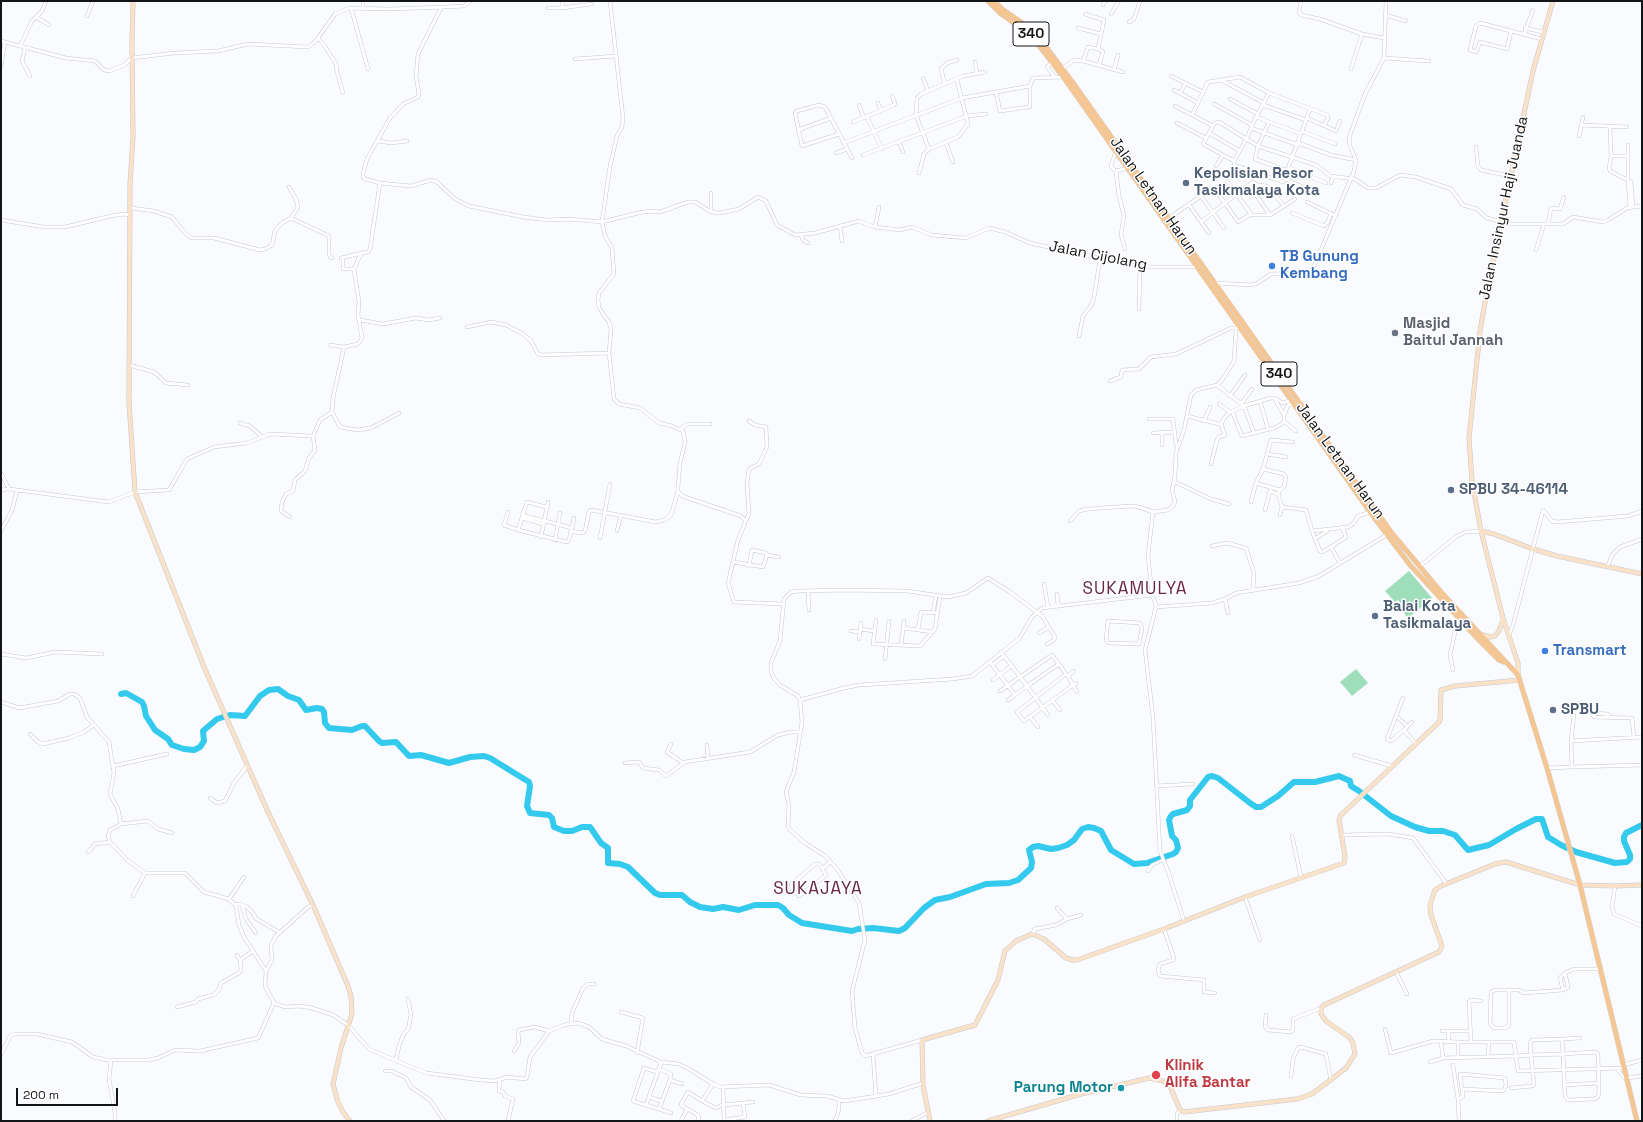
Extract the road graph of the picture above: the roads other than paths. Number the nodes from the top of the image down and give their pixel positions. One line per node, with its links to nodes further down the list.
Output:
1 (46, 1): 28 (street)
2 (92, 1): 27 (street)
3 (133, 1): 51 (street)
4 (363, 1): 22 (street)
5 (470, 1): 20 (street)
6 (562, 1): 18 (street)
7 (610, 1): 50 (street)
8 (988, 1): 58 (main road, Jalan Letnan Harun / 340)
9 (994, 1): 62 (main road, Jalan Letnan Harun / 340)
10 (1105, 1): 17 (street)
11 (1119, 1): 25 (street)
12 (1140, 1): 30 (street)
13 (1301, 1): 37 (street)
14 (1386, 1): 26 (street)
15 (1553, 1): 35 (street, Jalan Insinyur Haji Juanda)
16 (592, 4): 18 (street)
17 (1103, 5)
18 (562, 7): 21 (street)
19 (351, 8): 22 (street); 39 (street); 61 (street)
20 (441, 8): 22 (street); 127 (street)
21 (548, 8)
22 (363, 9)
23 (1533, 10): 33 (street)
24 (1085, 14): 36 (street)
25 (1111, 14)
26 (1385, 15): 29 (street); 40 (street)
27 (88, 16)
28 (36, 17): 31 (street); 46 (street)
29 (1406, 21)
30 (1128, 22)
31 (49, 25)
32 (1078, 28): 36 (street)
33 (1525, 28): 35 (street); 38 (street)
34 (1511, 31): 38 (street); 42 (street); 45 (street)
35 (1543, 32): 41 (street, Jalan Insinyur Haji Juanda)
36 (1101, 34): 48 (street)
37 (1362, 34): 40 (street); 63 (street)
38 (1524, 34): 41 (street)
39 (318, 38): 51 (street); 82 (street)
40 (1384, 38): 52 (street)
41 (1542, 38): 158 (street, Jalan Insinyur Haji Juanda)
42 (1473, 39): 45 (street); 45 (street)
43 (1, 41): 44 (street)
44 (5, 42): 46 (street); 60 (street)
45 (1480, 42)
46 (20, 46): 47 (street)
47 (25, 48): 51 (street); 68 (street)
48 (1098, 49): 55 (street); 59 (street)
49 (1118, 55): 64 (street)
50 (616, 56): 53 (street); 194 (street)
51 (132, 58): 182 (street)
52 (1384, 58): 56 (street); 150 (street)
53 (575, 59)
54 (957, 60): 76 (street)
55 (1083, 61): 59 (street); 62 (street)
56 (1429, 61)
57 (975, 62): 67 (street)
58 (1052, 62): 70 (street); 71 (main road, Jalan Letnan Harun / 340)
59 (1099, 65): 64 (street)
60 (1, 66)
61 (368, 68)
62 (1062, 69): 71 (main road, Jalan Letnan Harun / 340)
63 (1351, 69)
64 (1114, 70): 66 (street)
65 (985, 72): 67 (street)
66 (1123, 72)
67 (977, 73): 73 (street)
68 (30, 76)
69 (1171, 76): 75 (street)
70 (1055, 77): 71 (street); 77 (street)
71 (1066, 77): 137 (main road, Jalan Letnan Harun / 340)
72 (923, 78): 79 (street)
73 (957, 80): 76 (street); 86 (street)
74 (1220, 80): 81 (street); 84 (street); 91 (street)
75 (1186, 83): 81 (street); 83 (street)
76 (945, 84): 79 (street)
77 (1030, 86): 80 (street); 80 (street)
78 (1174, 90): 83 (street)
79 (928, 91): 98 (street)
80 (996, 92): 86 (street)
81 (1203, 92): 89 (street)
82 (343, 93)
83 (1180, 93): 89 (street)
84 (1269, 93): 91 (street); 94 (street)
85 (892, 96): 95 (street)
86 (962, 98): 98 (street); 101 (street)
87 (1230, 99): 100 (street)
88 (878, 103): 95 (street)
89 (1198, 103): 99 (street)
90 (1214, 104): 113 (street)
91 (1264, 104): 100 (street); 105 (street)
92 (859, 105): 102 (street)
93 (1175, 106): 99 (street)
94 (1310, 109): 96 (street); 105 (street)
95 (881, 110): 102 (street)
96 (1317, 111): 106 (street); 114 (street)
97 (986, 114): 101 (street)
98 (916, 115): 119 (street); 120 (street)
99 (1192, 115): 112 (street)
100 (1258, 115): 109 (street); 113 (street)
101 (967, 116): 120 (street); 131 (street)
102 (865, 117): 108 (street); 119 (street)
103 (1583, 117): 111 (street)
104 (832, 118): 117 (street); 117 (street); 123 (street)
105 (1306, 119): 106 (street); 118 (street)
106 (1314, 121): 114 (street)
107 (1340, 121): 114 (street)
108 (853, 122)
109 (1269, 122): 118 (street); 122 (street)
110 (1177, 123): 125 (street)
111 (1581, 125): 115 (street); 124 (street)
112 (1213, 126): 121 (street); 126 (street)
113 (1252, 126): 122 (street); 126 (street)
114 (1324, 126)
115 (1610, 127): 116 (street); 146 (street)
116 (1627, 127)
117 (798, 130): 123 (street)
118 (1302, 132): 132 (street); 133 (street)
119 (874, 133): 130 (street); 139 (street)
120 (923, 133): 129 (street); 140 (street)
121 (1209, 133): 125 (street); 141 (street)
122 (1264, 133): 132 (street); 135 (street)
123 (839, 134): 130 (street)
124 (1579, 136)
125 (1206, 138): 145 (street)
126 (1247, 138): 135 (street); 141 (street)
127 (378, 141): 128 (street); 164 (street)
128 (407, 142)
129 (899, 142): 139 (street); 142 (street)
130 (843, 143): 138 (street)
131 (946, 143): 140 (street); 152 (street)
132 (1298, 144): 148 (street); 150 (street)
133 (1335, 144)
134 (1628, 145): 147 (street)
135 (1258, 146): 148 (street); 155 (street)
136 (1476, 147): 158 (street)
137 (1115, 148): 154 (main road, Jalan Letnan Harun / 340); 156 (street); 192 (main road, Jalan Letnan Harun / 340)
138 (847, 149): 143 (street); 149 (street)
139 (882, 149): 144 (street)
140 (929, 150): 157 (street)
141 (1240, 151): 151 (street)
142 (903, 152)
143 (836, 153)
144 (863, 155)
145 (1223, 155): 151 (street); 153 (street)
146 (1611, 156): 147 (street); 162 (street)
147 (1628, 156): 162 (street)
148 (1292, 157): 155 (street); 159 (street)
149 (852, 158)
150 (1356, 160): 161 (street)
151 (1234, 161): 160 (street)
152 (953, 162)
153 (1216, 166)
154 (1128, 168): 156 (street); 202 (main road, Jalan Letnan Harun / 340)
155 (1288, 170): 160 (street); 165 (street)
156 (1116, 171): 206 (street)
157 (920, 173)
158 (1510, 176): 196 (street, Jalan Insinyur Haji Juanda)
159 (1333, 177): 161 (street); 166 (street)
160 (1285, 179): 171 (street)
161 (1352, 179): 190 (street); 196 (street)
162 (1628, 179): 181 (street)
163 (1227, 181): 170 (street)
164 (380, 183): 194 (street); 208 (street)
165 (1326, 183)
166 (1331, 183)
167 (1249, 185): 170 (street); 178 (street); 189 (street)
168 (289, 187): 191 (street)
169 (711, 193): 183 (street)
170 (1237, 194): 176 (street); 186 (street)
171 (1320, 194)
172 (1201, 196): 176 (street); 177 (street); 184 (street)
173 (1564, 197): 197 (street)
174 (1295, 199): 178 (street)
175 (1306, 202): 185 (street)
176 (1225, 203): 184 (street); 186 (street)
177 (1189, 205): 192 (street); 195 (street)
178 (1284, 206): 189 (street)
179 (1642, 206): 181 (street)
180 (879, 207): 199 (street)
181 (1631, 207): 197 (street)
182 (131, 208): 188 (street); 191 (street)
183 (711, 212): 194 (street); 203 (street)
184 (1213, 212): 195 (street); 200 (street)
185 (1332, 213): 187 (street); 190 (street)
186 (1250, 214): 189 (street)
187 (1292, 214)
188 (130, 215): 193 (street); 225 (street)
189 (1270, 215)
190 (1336, 216): 214 (street)
191 (291, 218): 209 (street)
192 (1170, 218): 202 (main road, Jalan Letnan Harun / 340)
193 (1, 220)
194 (602, 222): 224 (street)
195 (1201, 222): 201 (street)
196 (1501, 222): 197 (street); 307 (street, Jalan Insinyur Haji Juanda)
197 (1546, 224): 207 (street)
198 (840, 226): 199 (street, Jalan Cijolang); 203 (street, Jalan Cijolang); 204 (street)
199 (875, 228): 210 (street, Jalan Cijolang)
200 (1224, 228)
201 (1208, 233)
202 (1177, 234): 212 (main road, Jalan Letnan Harun / 340); 214 (main road, Jalan Letnan Harun / 340)
203 (801, 235): 205 (street)
204 (842, 241)
205 (808, 243)
206 (1125, 249)
207 (1536, 250)
208 (362, 254): 213 (street); 213 (street)
209 (332, 258)
210 (1100, 259): 211 (street, Jalan Cijolang); 221 (street)
211 (1140, 266): 212 (street, Jalan Cijolang); 216 (street)
212 (1198, 267): 215 (main road, Jalan Letnan Harun / 340)
213 (354, 269): 218 (street)
214 (1215, 283): 215 (main road, Jalan Letnan Harun / 340)
215 (1223, 299): 219 (main road, Jalan Letnan Harun / 340); 260 (main road, Jalan Letnan Harun / 340)
216 (1139, 309)
217 (440, 318): 218 (street)
218 (360, 320): 223 (street)
219 (1237, 326): 227 (street); 228 (street); 234 (main road, Jalan Letnan Harun)
220 (467, 327): 224 (street)
221 (1079, 336)
222 (330, 345): 223 (street)
223 (343, 350): 238 (street)
224 (609, 353): 250 (street)
225 (129, 364): 229 (street); 277 (street)
226 (1244, 375): 231 (street)
227 (1110, 381)
228 (1217, 385): 231 (street); 242 (street)
229 (188, 386)
230 (1252, 389): 236 (street)
231 (1230, 396): 236 (street)
232 (1274, 398): 233 (street); 234 (street); 241 (street)
233 (1260, 401): 236 (street); 251 (street)
234 (1293, 402): 241 (street); 260 (main road, Jalan Letnan Harun)
235 (1219, 404): 239 (street)
236 (1244, 405): 239 (street); 256 (street)
237 (1210, 407): 245 (street)
238 (332, 412): 240 (street); 258 (street)
239 (1231, 412): 249 (street); 256 (street)
240 (399, 413)
241 (1284, 415): 246 (street)
242 (1187, 416): 245 (street); 262 (street)
243 (1149, 419): 253 (street)
244 (749, 421): 297 (street)
245 (1204, 421): 249 (street)
246 (1284, 421): 251 (street); 252 (street)
247 (240, 423): 257 (street)
248 (710, 424): 250 (street)
249 (1221, 424): 265 (street)
250 (681, 429): 276 (street)
251 (1268, 429): 256 (street)
252 (1296, 431)
253 (1175, 432): 255 (street); 262 (street)
254 (1153, 433): 255 (street)
255 (1162, 433): 261 (street)
256 (1254, 433)
257 (262, 436): 258 (street); 277 (street)
258 (313, 436): 293 (street)
259 (1293, 442): 263 (street)
260 (1324, 443): 288 (main road); 308 (main road, Jalan Letnan Harun / 340)
261 (1162, 445)
262 (1177, 447): 268 (street)
263 (1267, 454): 264 (street); 266 (street)
264 (1286, 457)
265 (1211, 464)
266 (1263, 469): 269 (street); 274 (street)
267 (1, 473): 271 (street)
268 (1174, 482): 281 (street); 287 (street)
269 (1256, 482): 272 (street); 280 (street)
270 (610, 484): 290 (street)
271 (9, 489): 273 (street); 275 (street)
272 (1270, 489): 274 (street); 278 (street); 284 (street)
273 (1, 490)
274 (1280, 490): 278 (street)
275 (17, 491): 277 (street); 304 (street)
276 (678, 491): 291 (street); 297 (street)
277 (135, 492): 421 (street)
278 (1278, 494): 282 (street)
279 (548, 502): 283 (street)
280 (1251, 502)
281 (1229, 504)
282 (1282, 506): 292 (street); 306 (street)
283 (546, 507): 294 (street); 298 (street)
284 (1265, 510)
285 (1642, 511): 316 (street)
286 (508, 512): 301 (street)
287 (1153, 512): 296 (street); 330 (street)
288 (1370, 512): 300 (street); 308 (main road)
289 (560, 513): 299 (street)
290 (605, 513): 291 (street); 302 (street); 310 (street)
291 (621, 515): 305 (street)
292 (1280, 515)
293 (290, 517)
294 (522, 517): 298 (street); 301 (street)
295 (574, 518): 302 (street)
296 (1070, 521)
297 (745, 522): 319 (street)
298 (543, 523): 299 (street); 309 (street)
299 (557, 524): 302 (street); 313 (street)
300 (1343, 528): 303 (street); 315 (street)
301 (518, 530): 309 (street)
302 (571, 530): 313 (street)
303 (1327, 530): 306 (street); 311 (street)
304 (1, 531)
305 (617, 531)
306 (1312, 531): 311 (street)
307 (1481, 531): 316 (street); 323 (street); 343 (street, Jalan Insinyur Haji Juanda)
308 (1389, 533): 320 (street); 323 (main road, Jalan Letnan Harun / 340); 329 (main road, Jalan Letnan Harun / 340)
309 (541, 537): 313 (street)
310 (600, 538)
311 (1315, 539): 315 (street)
312 (1642, 539): 322 (street)
313 (555, 540)
314 (1212, 546): 326 (street)
315 (1331, 548): 320 (street)
316 (1534, 549): 322 (street); 359 (street)
317 (767, 555): 318 (street); 321 (street); 321 (street)
318 (779, 557)
319 (733, 562): 321 (street); 333 (street)
320 (1340, 563): 326 (street)
321 (749, 566)
322 (1608, 566): 324 (street)
323 (1419, 567): 329 (main road, Jalan Letnan Harun / 340)
324 (1642, 574)
325 (1044, 584): 335 (street)
326 (1253, 590): 332 (street)
327 (808, 591): 331 (street); 333 (street); 337 (street)
328 (1057, 594): 334 (street)
329 (1439, 594): 342 (main road, Jalan Letnan Harun / 340); 358 (main road, Jalan Letnan Harun / 340)
330 (1152, 595): 334 (street); 336 (street)
331 (938, 596): 338 (street); 339 (street); 340 (street)
332 (1225, 599): 336 (street); 341 (street)
333 (783, 604): 388 (street)
334 (1058, 606): 335 (street)
335 (1048, 607): 338 (street)
336 (1156, 607): 355 (street)
337 (809, 610)
338 (1037, 611): 348 (street); 364 (street)
339 (933, 612): 340 (street); 350 (street)
340 (937, 613): 356 (street)
341 (1228, 613)
342 (1458, 618): 369 (main road, Jalan Letnan Harun / 340); 373 (street)
343 (1503, 618): 358 (street); 359 (street, Jalan Insinyur Haji Juanda)
344 (876, 620): 354 (street)
345 (889, 621): 362 (street)
346 (904, 621): 349 (street)
347 (861, 623): 353 (street)
348 (1049, 626): 357 (street); 361 (street)
349 (903, 628): 350 (street); 363 (street)
350 (918, 629): 356 (street)
351 (1142, 629): 351 (street); 355 (street)
352 (851, 631): 353 (street)
353 (860, 631): 354 (street); 360 (street)
354 (874, 631): 362 (street)
355 (1148, 631): 426 (street)
356 (933, 632): 363 (street)
357 (1039, 633)
358 (1480, 634): 369 (main road, Jalan Letnan Harun / 340)
359 (1509, 635): 378 (street, Jalan Insinyur Haji Juanda)
360 (859, 639)
361 (1047, 644)
362 (887, 645): 363 (street); 368 (street)
363 (901, 645)
364 (1001, 652): 367 (street); 370 (street)
365 (1, 654): 366 (street)
366 (102, 654)
367 (1004, 656): 370 (street); 372 (street)
368 (885, 659)
369 (1504, 662): 378 (main road)
370 (991, 664): 375 (street); 388 (street)
371 (1059, 664): 376 (street); 377 (street); 382 (street)
372 (1011, 666): 375 (street); 377 (street)
373 (1453, 670)
374 (1074, 671): 376 (street)
375 (999, 675): 379 (street); 381 (street)
376 (1067, 675): 380 (street); 386 (street)
377 (1019, 677): 381 (street); 382 (street)
378 (1519, 678): 413 (street); 424 (main road)
379 (993, 680)
380 (1074, 684): 384 (street); 390 (street)
381 (1007, 686): 383 (street); 385 (street)
382 (1027, 686): 385 (street); 386 (street)
383 (1000, 690)
384 (1077, 692)
385 (1015, 695): 389 (street)
386 (1034, 697): 392 (street); 398 (street)
387 (1402, 698): 397 (street)
388 (800, 700): 405 (street)
389 (1008, 700)
390 (1052, 700): 392 (street); 394 (street)
391 (1, 702): 400 (street)
392 (1042, 707): 395 (street); 398 (street)
393 (1594, 707): 408 (street)
394 (1060, 710)
395 (1048, 715)
396 (1574, 715): 410 (street)
397 (1396, 716): 401 (street); 404 (street)
398 (1030, 717): 402 (street)
399 (1412, 722): 401 (street)
400 (94, 725): 406 (street); 420 (street)
401 (1407, 726): 403 (street)
402 (1038, 727)
403 (1404, 730): 407 (street); 413 (street)
404 (1389, 731): 407 (street); 407 (street)
405 (801, 732): 416 (street); 435 (street)
406 (30, 734)
407 (1397, 736)
408 (1634, 737): 409 (street); 410 (street)
409 (1642, 737)
410 (1571, 741): 423 (street)
411 (671, 744): 418 (street)
412 (707, 744): 416 (street)
413 (1416, 744): 422 (street)
414 (167, 754): 420 (street)
415 (1354, 755): 422 (street)
416 (708, 758): 418 (street)
417 (625, 763): 418 (street)
418 (683, 763)
419 (1642, 765): 423 (street)
420 (113, 766): 428 (street)
421 (247, 766): 427 (street); 450 (street)
422 (1392, 766): 430 (street)
423 (1572, 767): 424 (street)
424 (1547, 768): 442 (main road)
425 (1192, 784): 426 (street)
426 (1156, 786): 434 (street)
427 (210, 798)
428 (121, 824): 429 (street); 432 (street)
429 (172, 833)
430 (1342, 834): 440 (street); 441 (street)
431 (1292, 836): 440 (street)
432 (110, 842): 433 (street); 438 (street)
433 (88, 852)
434 (1162, 858): 437 (street); 454 (street)
435 (830, 862): 436 (street); 497 (street)
436 (822, 868): 436 (street)
437 (1148, 871)
438 (145, 874): 445 (street); 447 (street)
439 (244, 877): 447 (street)
440 (1300, 877): 446 (street)
441 (1446, 883): 442 (street); 466 (street)
442 (1580, 885): 444 (street); 464 (main road)
443 (1642, 885): 444 (street)
444 (1615, 886): 455 (street)
445 (133, 896)
446 (1245, 897): 454 (street); 460 (street)
447 (229, 899): 448 (street)
448 (234, 904): 449 (street); 461 (street)
449 (242, 904): 457 (street); 458 (street)
450 (310, 907): 457 (street); 481 (street)
451 (1057, 908): 453 (street)
452 (1081, 915): 453 (street)
453 (1067, 919): 459 (street)
454 (1184, 921): 456 (street)
455 (1642, 926)
456 (1164, 930): 459 (street); 471 (street)
457 (279, 932): 465 (street)
458 (256, 933)
459 (1032, 934): 489 (street)
460 (1260, 940)
461 (253, 951): 463 (street); 465 (street)
462 (237, 955): 463 (street)
463 (240, 960): 476 (street)
464 (1600, 970): 467 (street); 511 (main road)
465 (266, 971): 475 (street)
466 (1396, 972): 472 (street); 477 (street)
467 (1565, 973): 470 (street); 470 (street)
468 (594, 984): 480 (street)
469 (1509, 990): 469 (street); 470 (street)
470 (1563, 990)
471 (1215, 993)
472 (1407, 994)
473 (408, 999): 506 (street)
474 (1482, 1001): 486 (street)
475 (274, 1003): 481 (street); 505 (street)
476 (176, 1007)
477 (1321, 1008): 479 (street); 523 (street)
478 (621, 1012): 496 (street)
479 (1266, 1015)
480 (571, 1023): 483 (street); 496 (street)
481 (348, 1025): 506 (street); 548 (street)
482 (1385, 1029): 490 (street)
483 (549, 1030): 495 (street); 521 (street)
484 (1442, 1031): 485 (street)
485 (1448, 1031): 486 (street); 491 (street)
486 (1470, 1031): 493 (street)
487 (1580, 1038): 488 (street)
488 (1562, 1039): 498 (street); 500 (street)
489 (922, 1040): 497 (street); 524 (street)
490 (1442, 1042): 491 (street); 504 (street)
491 (1449, 1042): 492 (street)
492 (1458, 1042): 493 (street); 503 (street)
493 (1471, 1042): 494 (street)
494 (1489, 1042): 501 (street); 502 (street)
495 (514, 1050)
496 (637, 1053): 508 (street)
497 (873, 1054): 532 (street)
498 (1563, 1054): 500 (street); 512 (street); 514 (street)
499 (1, 1055): 505 (street)
500 (1531, 1055): 502 (street); 517 (street)
501 (1488, 1056): 502 (street); 503 (street)
502 (1516, 1056): 517 (street)
503 (1458, 1057): 504 (street)
504 (1443, 1058): 509 (street)
505 (111, 1060): 547 (street)
506 (396, 1060): 521 (street)
507 (1642, 1060): 511 (street)
508 (661, 1062): 515 (street); 527 (street)
509 (1430, 1062)
510 (1453, 1065): 534 (street)
511 (1624, 1066): 513 (street); 520 (main road)
512 (1599, 1068): 513 (street); 514 (street); 525 (street)
513 (1617, 1068): 520 (street)
514 (1564, 1069): 517 (street); 528 (street)
515 (658, 1070): 522 (street); 533 (street); 540 (street)
516 (384, 1071): 549 (street)
517 (1533, 1071): 530 (street)
518 (1292, 1076): 523 (street)
519 (1642, 1076): 520 (street)
520 (1627, 1078): 560 (main road)
521 (500, 1080): 550 (street)
522 (670, 1080): 526 (street); 535 (street)
523 (1330, 1081): 544 (street)
524 (923, 1083): 532 (street); 545 (street)
525 (1599, 1083): 528 (street); 528 (street)
526 (682, 1084)
527 (713, 1084): 529 (street); 536 (street)
528 (1565, 1085)
529 (723, 1087): 537 (street); 541 (street)
530 (1511, 1088)
531 (1462, 1089): 531 (street); 534 (street)
532 (876, 1096): 537 (street)
533 (649, 1097): 535 (street); 540 (street)
534 (1458, 1099): 559 (street)
535 (661, 1101): 542 (street)
536 (702, 1101): 541 (street); 543 (street)
537 (839, 1101): 554 (street)
538 (753, 1102): 539 (street)
539 (743, 1103): 541 (street); 553 (street)
540 (646, 1105): 542 (street)
541 (722, 1105): 553 (street)
542 (658, 1109): 546 (street)
543 (688, 1110): 551 (street); 552 (street)
544 (1180, 1110): 557 (street); 558 (street)
545 (929, 1112): 555 (street); 556 (street)
546 (671, 1113)
547 (115, 1121)
548 (350, 1121)
549 (444, 1121)
550 (508, 1121)
551 (681, 1121)
552 (698, 1121)
553 (724, 1121)
554 (833, 1121)
555 (910, 1121)
556 (930, 1121)
557 (988, 1121)
558 (1177, 1121)
559 (1459, 1121)
560 (1637, 1121)

